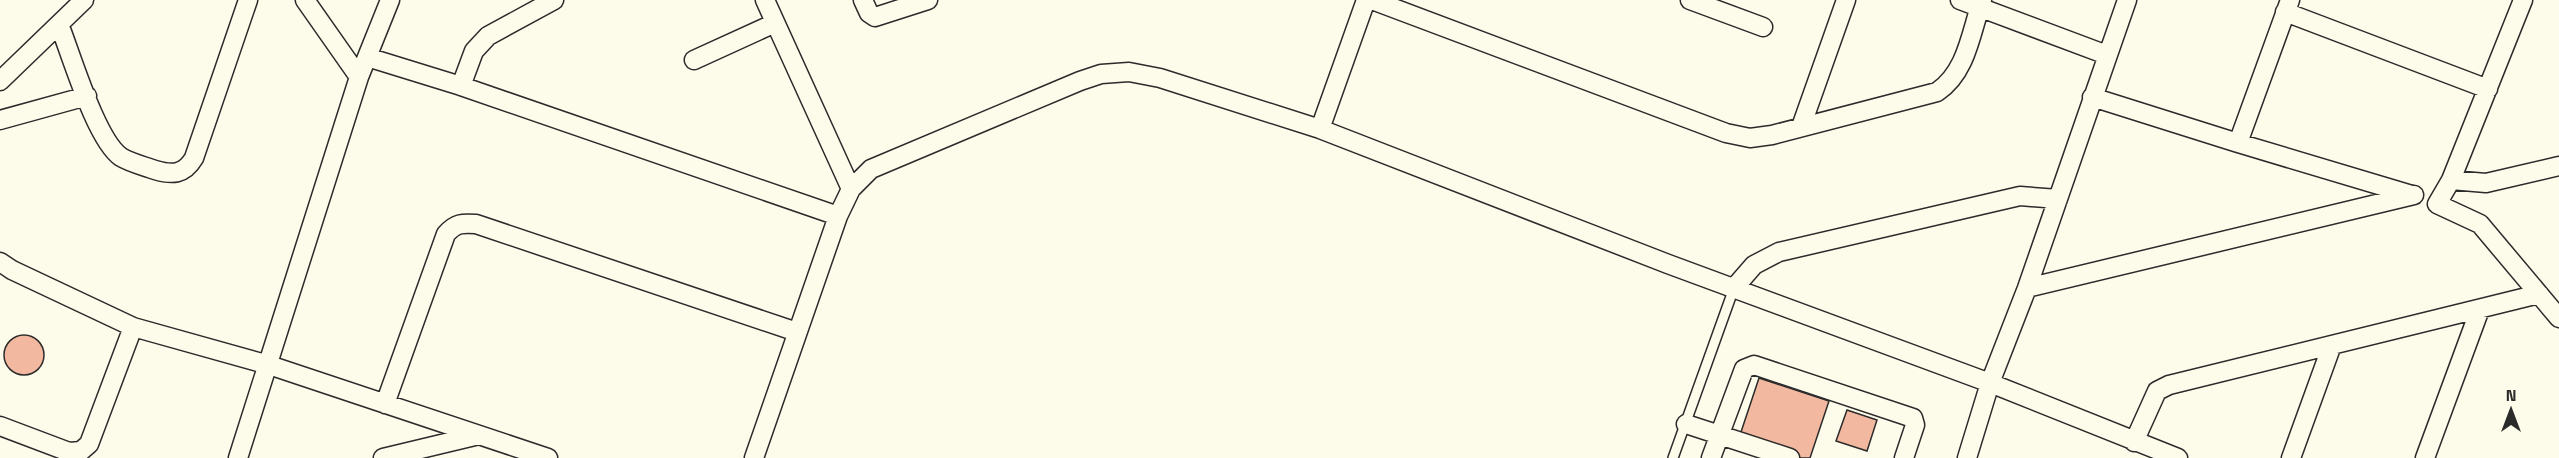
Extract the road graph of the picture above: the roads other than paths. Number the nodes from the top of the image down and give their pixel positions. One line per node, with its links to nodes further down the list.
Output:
1 (84, 0): 20 (street)
2 (248, 0): 29 (street)
3 (305, 0): 25 (street)
4 (390, 0): 23 (street)
5 (554, 0): 27 (street)
6 (765, 0): 19 (street)
7 (863, 0): 8 (street)
8 (928, 0)
9 (1366, 0): 33 (street)
10 (1372, 0): 32 (street)
11 (1690, 0): 18 (street)
12 (1846, 0): 32 (street)
13 (1960, 0): 16 (street)
14 (2127, 0): 22 (street)
15 (2523, 0): 28 (street)
16 (1981, 4): 22 (street); 32 (street)
17 (2288, 6): 28 (street); 34 (street)
18 (1728, 7): 21 (street)
19 (775, 23): 24 (street); 37 (street)
20 (59, 24): 26 (street); 29 (street)
21 (1763, 27)
22 (2107, 55): 30 (street)
23 (367, 57): 25 (street); 27 (street)
24 (694, 60)
25 (359, 77): 51 (street)
26 (0, 81)
27 (461, 86): 41 (street)
28 (2488, 89): 36 (street)
29 (87, 96): 31 (street)
30 (2092, 97): 34 (street); 39 (street)
31 (0, 120)
32 (1802, 127)
33 (1320, 129): 37 (street); 43 (street)
34 (2238, 143): 38 (street)
35 (2559, 166): 36 (street)
36 (2451, 180): 40 (street)
37 (851, 189): 41 (street)
38 (2414, 195): 40 (street); 44 (street)
39 (2058, 199): 43 (street); 44 (street)
40 (2437, 204): 45 (street)
41 (838, 216): 49 (street)
42 (0, 261): 48 (street)
43 (1734, 288): 52 (street); 54 (lane)
44 (2027, 288): 52 (street)
45 (2540, 294): 46 (street); 47 (street)
46 (2480, 309): 50 (street); 70 (street)
47 (2559, 318)
48 (133, 327): 51 (street); 55 (street)
49 (796, 332): 53 (street); 62 (street)
50 (2332, 345): 58 (street); 69 (street)
51 (269, 365): 53 (street); 59 (street)
52 (1990, 383): 58 (street); 67 (street)
53 (385, 404): 57 (street)
54 (1686, 424): 56 (street); 63 (lane)
55 (0, 426)
56 (1719, 434): 64 (street); 65 (street); 66 (street)
57 (479, 435): 60 (street); 61 (street)
58 (2134, 442): 68 (street)
59 (238, 458)
60 (383, 458)
61 (548, 458)
62 (754, 458)
63 (1673, 458)
64 (1711, 458)
65 (1790, 458)
66 (1904, 458)
67 (1967, 458)
68 (2178, 458)
69 (2291, 458)
70 (2425, 458)

